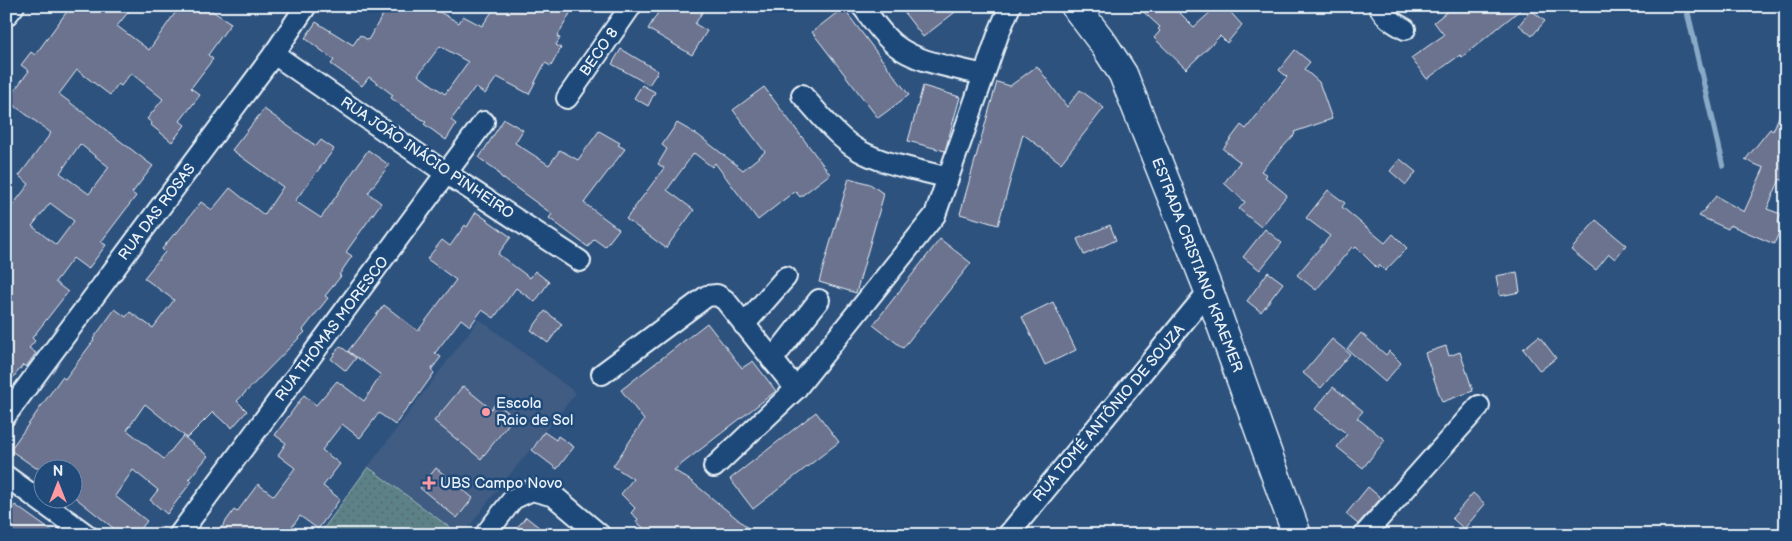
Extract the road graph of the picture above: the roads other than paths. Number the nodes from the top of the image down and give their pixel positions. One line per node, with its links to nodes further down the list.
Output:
1 (14, 6): 8 (street)
2 (306, 6): 10 (street, RUA DAS ROSAS)
3 (631, 6): 13 (street, BECO 8)
4 (862, 6): 11 (street)
5 (1010, 6): 11 (street)
6 (1074, 6): 19 (main road, ESTRADA CRISTIANO KRAEMER)
7 (1379, 6): 9 (street)
8 (6, 16)
9 (1405, 29)
10 (274, 54): 15 (street, RUA JOÃO INÁCIO PINHEIRO); 26 (street, RUA DAS ROSAS)
11 (984, 74): 16 (street)
12 (802, 95): 16 (street)
13 (567, 98)
14 (484, 122): 15 (street, RUA THOMAS MORESCO)
15 (447, 174): 17 (street, RUA JOÃO INÁCIO PINHEIRO); 30 (street, RUA THOMAS MORESCO)
16 (948, 178): 24 (street)
17 (580, 261)
18 (786, 277): 21 (street)
19 (1210, 291): 33 (street, RUA TOMÉ ANTÔNIO DE SOUZA); 34 (main road, ESTRADA CRISTIANO KRAEMER)
20 (819, 300): 22 (street)
21 (744, 325): 22 (street); 23 (street)
22 (772, 360): 24 (street)
23 (602, 374)
24 (796, 389): 27 (street)
25 (1478, 406): 35 (street)
26 (6, 415)
27 (714, 467)
28 (6, 476): 29 (street)
29 (86, 535)
30 (179, 535)
31 (484, 535): 32 (street)
32 (600, 535)
33 (1008, 535)
34 (1297, 535)
35 (1364, 535)

